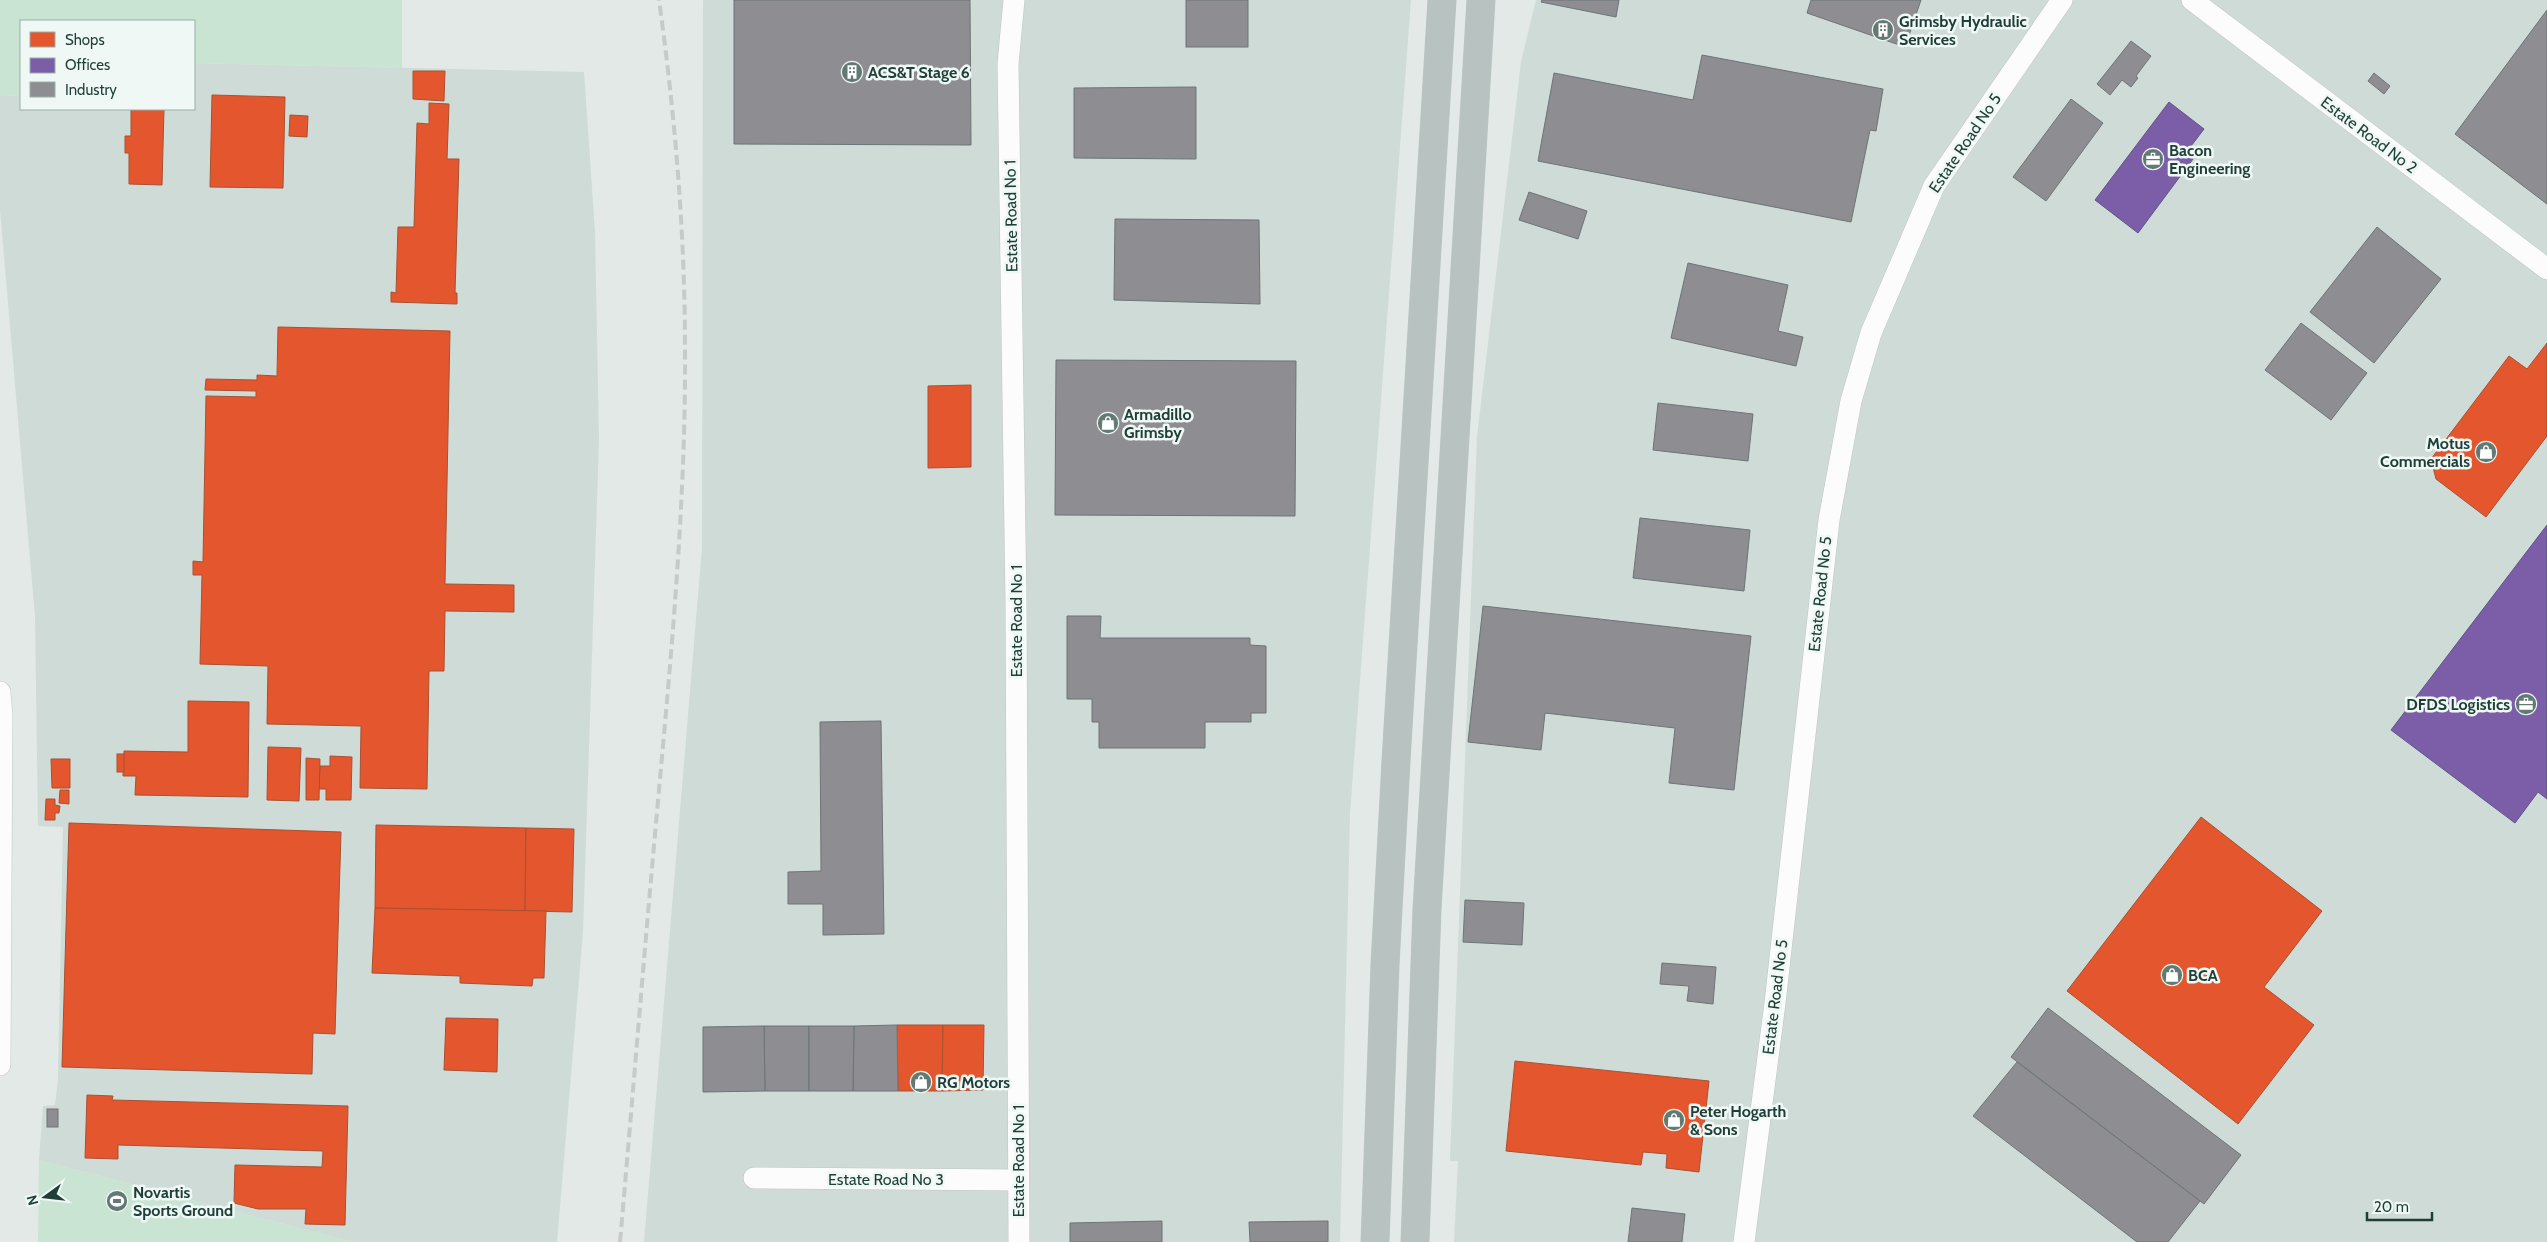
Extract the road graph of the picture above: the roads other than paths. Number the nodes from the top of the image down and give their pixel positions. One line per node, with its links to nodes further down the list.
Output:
1 (1014, 0): 10 (street, Estate Road No 1)
2 (1442, 0): 12 (highway)
3 (1481, 0): 13 (highway)
4 (2062, 0): 14 (street, Estate Road No 5)
5 (2192, 0): 6 (street, Estate Road No 2)
6 (2547, 269)
7 (0, 692): 8 (street)
8 (0, 1065)
9 (754, 1178): 10 (street, Estate Road No 3)
10 (1018, 1180): 11 (street, Estate Road No 1)
11 (1019, 1242)
12 (1376, 1242)
13 (1415, 1242)
14 (1744, 1242)

